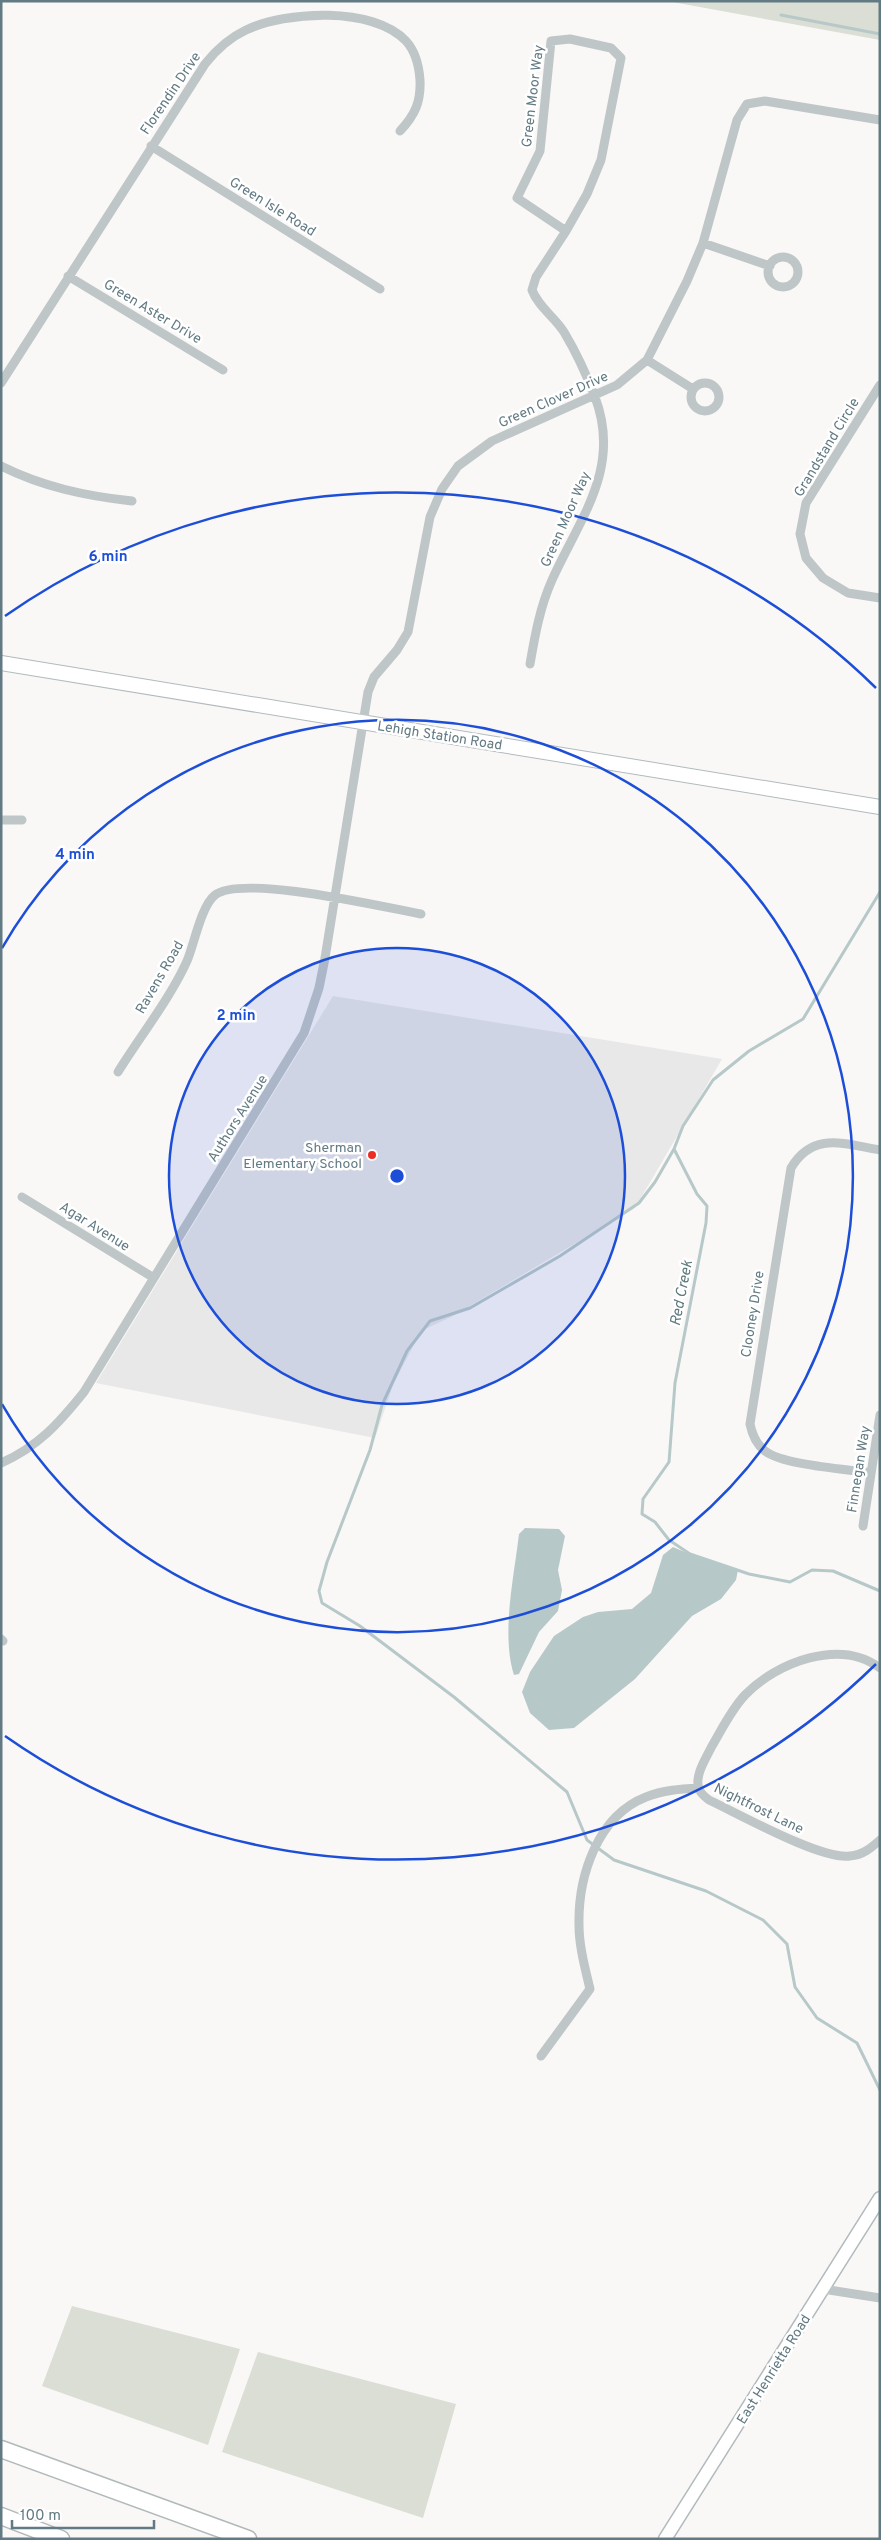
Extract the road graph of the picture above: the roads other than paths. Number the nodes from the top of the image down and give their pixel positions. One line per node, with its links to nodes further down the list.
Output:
1 (880, 120): 5 (street, Green Clover Drive)
2 (400, 131): 3 (street, Florendin Drive)
3 (151, 146): 7 (street, Florendin Drive); 8 (street, Green Isle Road)
4 (566, 231): 4 (street, Green Moor Way); 14 (street, Green Moor Way)
5 (703, 243): 6 (street); 9 (street, Green Clover Drive)
6 (770, 266)
7 (68, 276): 10 (street, Green Aster Drive); 11 (street, Florendin Drive)
8 (380, 289)
9 (647, 360): 13 (street); 14 (street, Green Clover Drive)
10 (223, 370)
11 (1, 383)
12 (880, 385): 17 (street, Grandstand Circle)
13 (693, 389)
14 (595, 397): 19 (street, Green Moor Way); 20 (street, Green Clover Drive)
15 (1, 466): 16 (street)
16 (132, 501)
17 (880, 598)
18 (1, 663): 20 (main road, Lehigh Station Road)
19 (530, 664)
20 (365, 723): 21 (main road, Lehigh Station Road); 24 (street, Authors Avenue)
21 (880, 807)
22 (1, 820): 23 (street)
23 (22, 820)
24 (335, 899): 25 (street); 26 (street, Ravens Road); 29 (street, Authors Avenue)
25 (421, 914)
26 (118, 1072)
27 (880, 1150): 32 (street, Clooney Drive)
28 (22, 1196): 29 (street, Agar Avenue)
29 (154, 1278): 31 (street, Authors Avenue)
30 (880, 1415): 32 (street, Finnegan Way)
31 (1, 1463)
32 (871, 1473): 33 (street, Finnegan Way)
33 (863, 1526)
34 (880, 1668): 35 (street, Nightfrost Lane)
35 (699, 1788): 36 (street, Nightfrost Lane); 37 (street)
36 (880, 1840)
37 (541, 2056)
38 (880, 2198): 39 (main road, East Henrietta Road)
39 (823, 2289): 40 (street); 45 (main road, East Henrietta Road)
40 (880, 2298)
41 (1, 2449): 44 (highway)
42 (1, 2516): 43 (highway)
43 (60, 2539)
44 (248, 2539)
45 (666, 2539)

